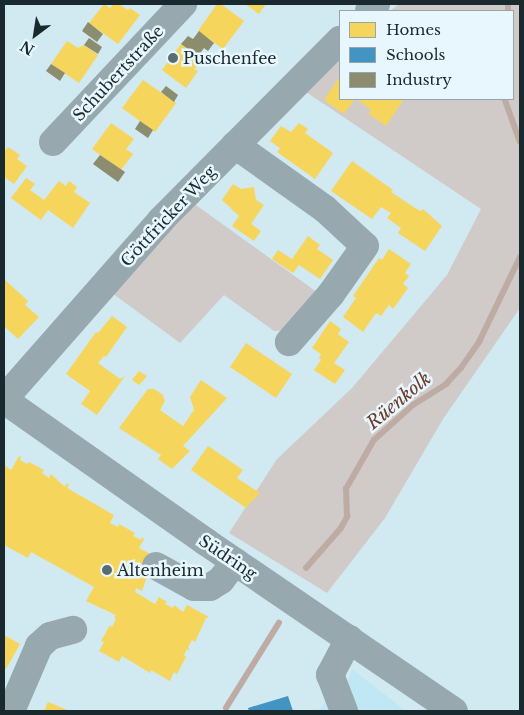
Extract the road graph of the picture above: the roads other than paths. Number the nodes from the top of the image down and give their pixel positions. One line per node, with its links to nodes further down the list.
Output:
1 (183, 4): 3 (street, Schubertstraße)
2 (339, 41): 4 (street, Göttfricker Weg)
3 (54, 142)
4 (235, 145): 5 (street); 6 (street, Göttfricker Weg)
5 (289, 342)
6 (4, 400): 7 (street, Südring)
7 (235, 562): 8 (street); 10 (street, Südring)
8 (156, 566)
9 (74, 630): 11 (street)
10 (350, 639): 12 (street); 13 (street, Südring)
11 (11, 711)
12 (344, 711)
13 (454, 711)

